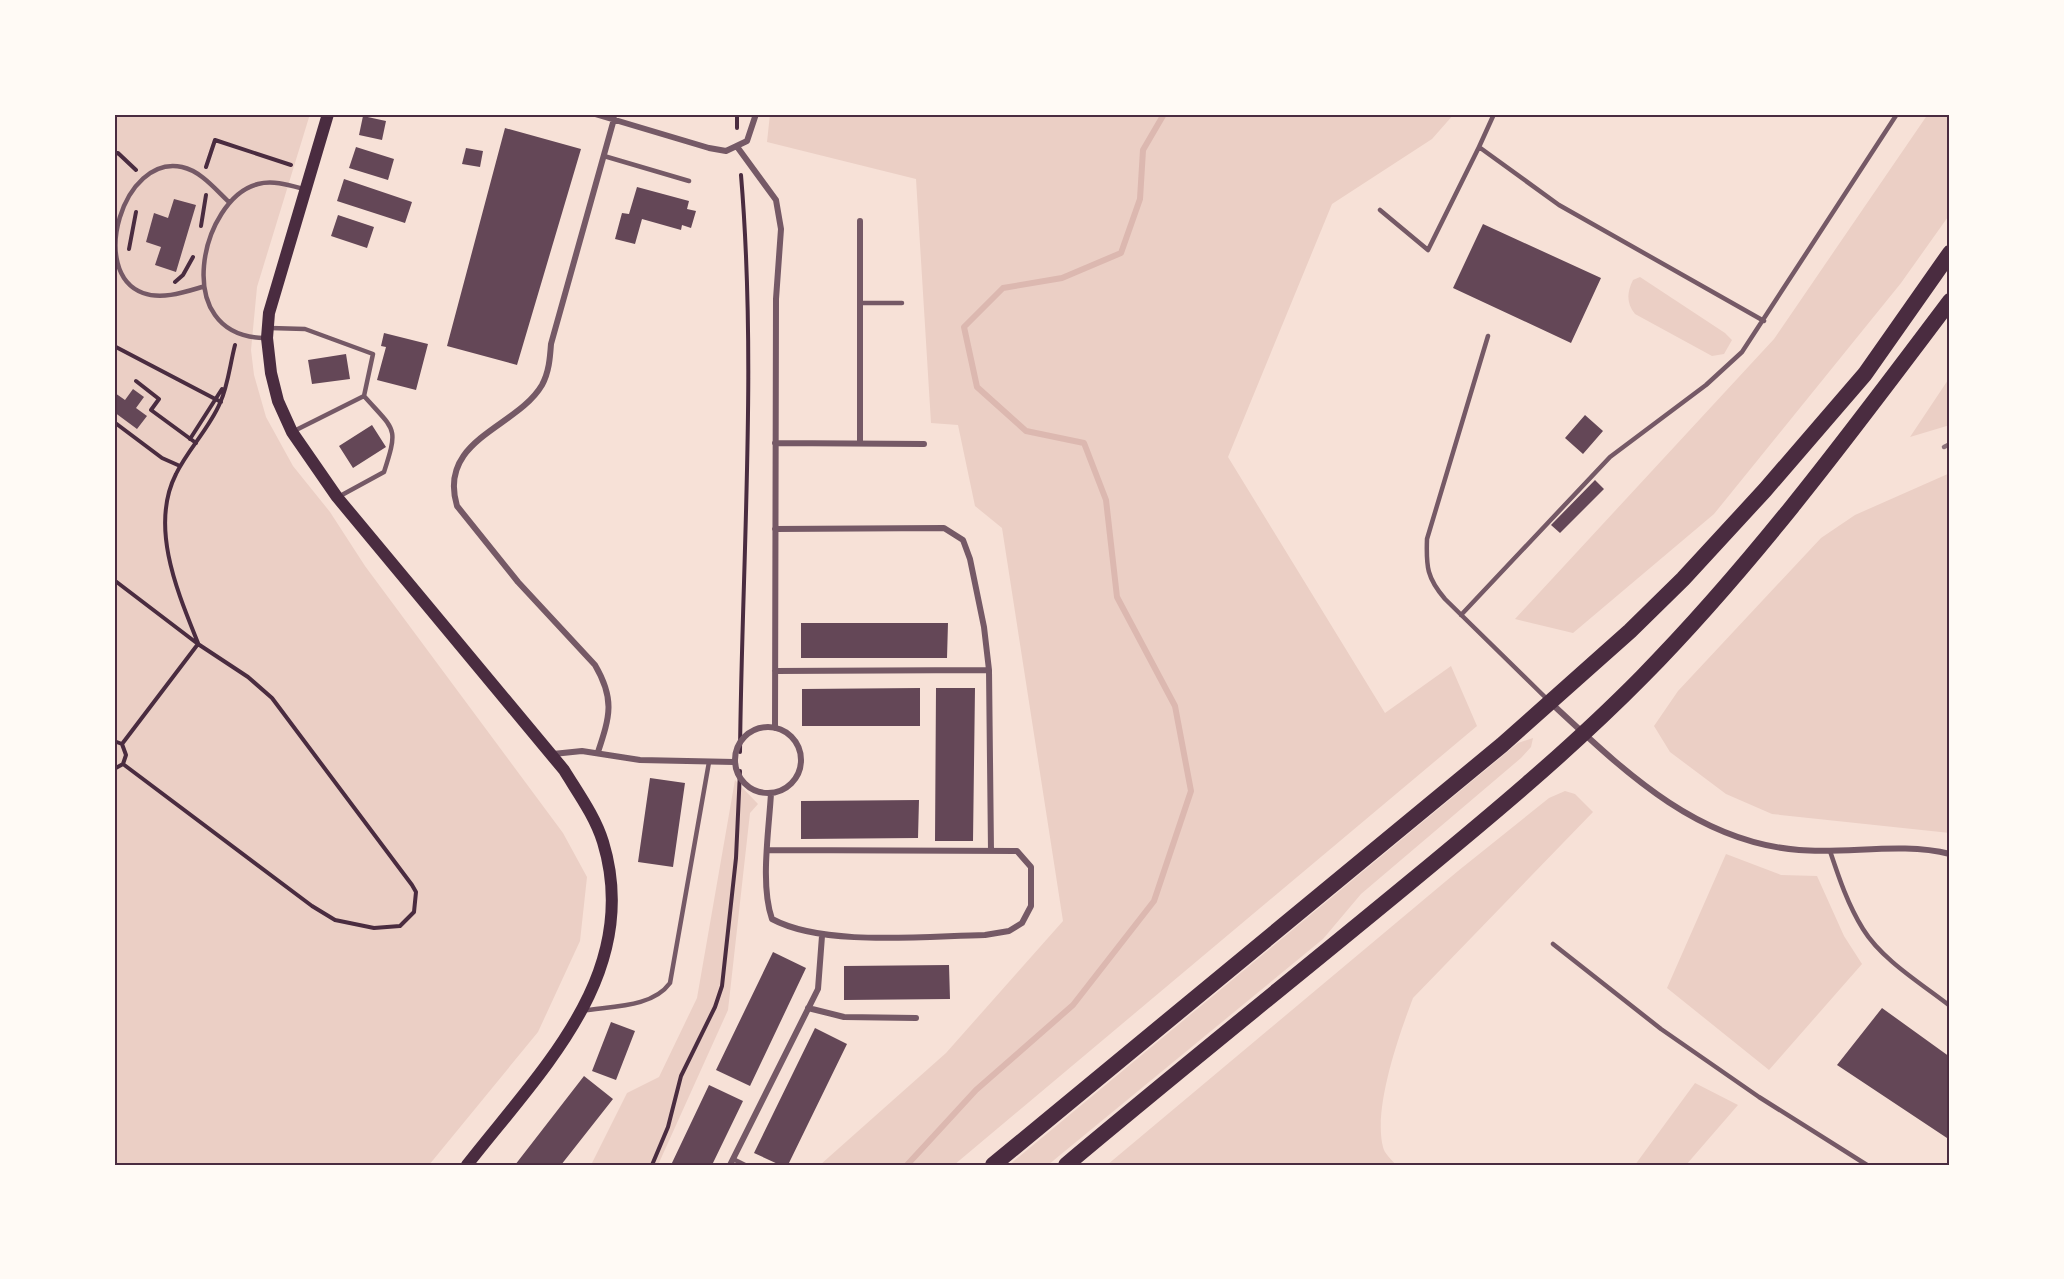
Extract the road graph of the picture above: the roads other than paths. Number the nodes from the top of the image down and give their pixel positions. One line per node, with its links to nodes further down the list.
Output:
1 (328, 114): 11 (main road)
2 (595, 114): 6 (street)
3 (756, 114): 8 (street)
4 (1494, 114): 7 (lane)
5 (1897, 114): 20 (lane)
6 (614, 120): 8 (street); 9 (street)
7 (1479, 147): 13 (lane); 20 (lane)
8 (738, 148): 25 (street)
9 (604, 156): 10 (lane); 36 (street)
10 (689, 181)
11 (304, 189): 12 (lane); 21 (main road)
12 (230, 202): 16 (lane); 16 (lane)
13 (1380, 210)
14 (860, 221): 18 (street)
15 (1950, 253): 33 (highway)
16 (202, 287): 21 (lane)
17 (1950, 301): 35 (highway)
18 (860, 303): 19 (lane); 26 (street)
19 (902, 303)
20 (1764, 321): 30 (lane)
21 (268, 333): 23 (lane); 24 (main road)
22 (1488, 336): 30 (lane)
23 (364, 396): 24 (lane); 28 (lane)
24 (292, 432): 28 (main road)
25 (775, 443): 26 (street); 29 (street)
26 (860, 443): 27 (street)
27 (924, 444)
28 (337, 497): 37 (main road)
29 (775, 529): 31 (street); 32 (street)
30 (1461, 615): 33 (lane)
31 (989, 670): 32 (street); 42 (street)
32 (775, 671): 34 (street)
33 (1551, 703): 35 (street); 54 (highway)
34 (775, 728): 39 (street); 40 (street)
35 (1583, 733): 43 (street); 55 (highway)
36 (598, 752): 37 (street); 38 (street)
37 (553, 754): 49 (main road)
38 (709, 762): 39 (street); 49 (lane)
39 (734, 762): 40 (street)
40 (771, 793): 41 (street)
41 (769, 850): 42 (street); 45 (street)
42 (991, 851): 45 (street)
43 (1830, 851): 44 (street); 47 (lane)
44 (1950, 854)
45 (822, 936): 48 (street)
46 (1552, 944): 56 (lane)
47 (1950, 1006)
48 (808, 1008): 50 (street); 51 (street)
49 (582, 1011): 52 (main road)
50 (916, 1018)
51 (732, 1162): 53 (lane)
52 (467, 1165)
53 (745, 1165)
54 (993, 1165)
55 (1066, 1165)
56 (1867, 1165)

